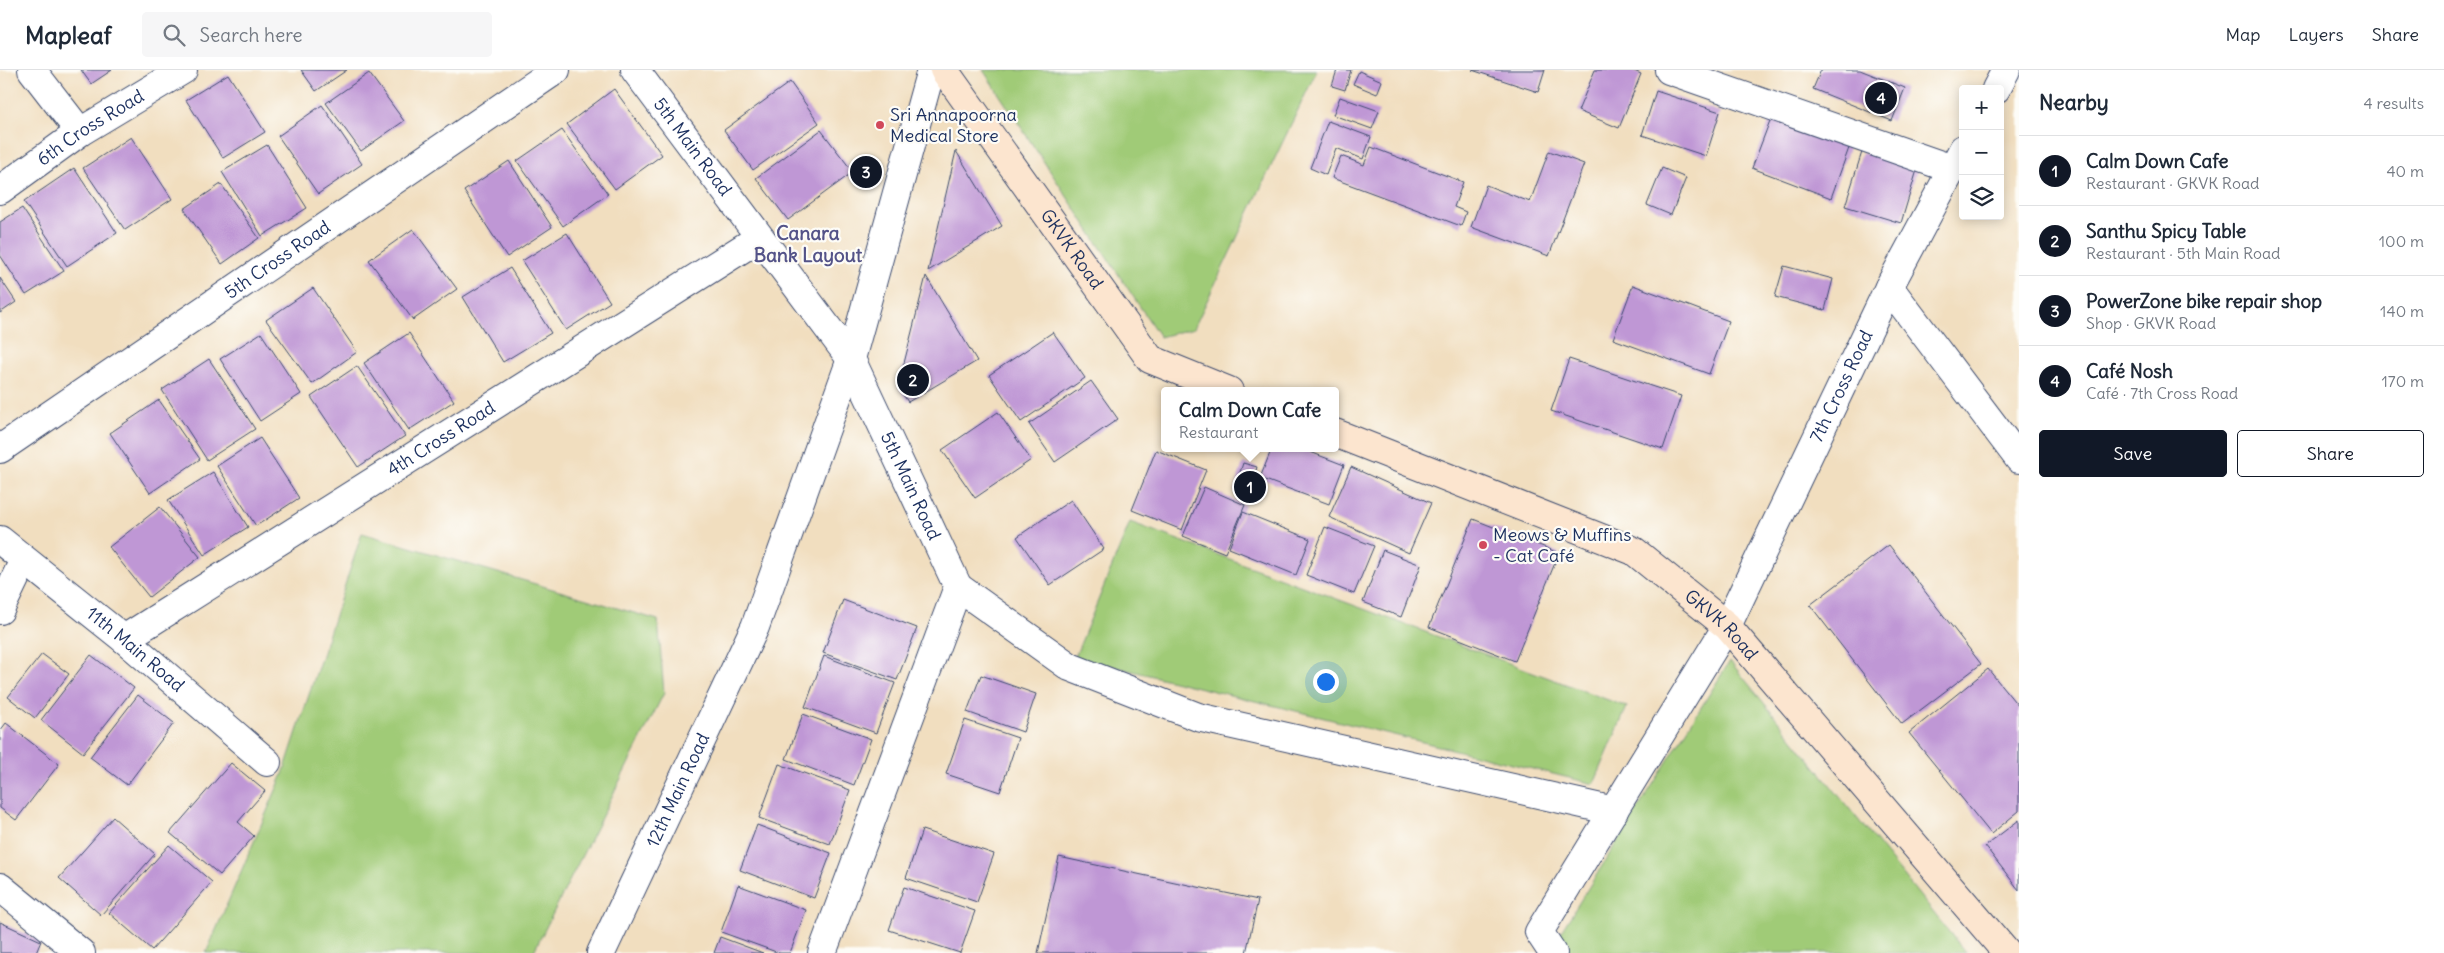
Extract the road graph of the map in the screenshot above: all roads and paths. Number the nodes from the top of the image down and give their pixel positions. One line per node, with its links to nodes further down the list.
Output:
1 (32, 70): 10 (street)
2 (183, 70): 10 (street, 6th Cross Road)
3 (556, 70): 18 (street, 5th Cross Road)
4 (635, 70): 13 (street, 5th Main Road)
5 (931, 70): 15 (street, 12th Main Road)
6 (944, 70): 16 (main road, GKVK Road)
7 (1669, 70): 11 (street)
8 (2006, 70): 9 (street)
9 (1998, 85)
10 (80, 132): 12 (street, 6th Cross Road)
11 (1957, 159): 14 (street, 7th Cross Road)
12 (0, 190)
13 (759, 238): 15 (street, 5th Main Road); 25 (street, 4th Cross Road)
14 (1889, 287): 19 (street); 24 (street, 7th Cross Road)
15 (851, 359): 22 (street, 5th Main Road); 31 (street, 12th Main Road)
16 (1219, 387)
17 (1339, 435): 24 (main road, GKVK Road)
18 (0, 449)
19 (2019, 459)
20 (0, 540): 21 (street, 11th Main Road)
21 (24, 560): 23 (street); 25 (street, 11th Main Road)
22 (958, 587): 27 (street); 32 (street)
23 (0, 610)
24 (1727, 626): 27 (street, 7th Cross Road); 34 (main road, GKVK Road)
25 (124, 639): 26 (street, 11th Main Road)
26 (267, 762)
27 (1614, 810): 33 (street, 7th Cross Road)
28 (0, 887): 29 (street)
29 (55, 944): 30 (street)
30 (81, 953)
31 (601, 953)
32 (822, 953)
33 (1553, 953)
34 (2007, 953)

